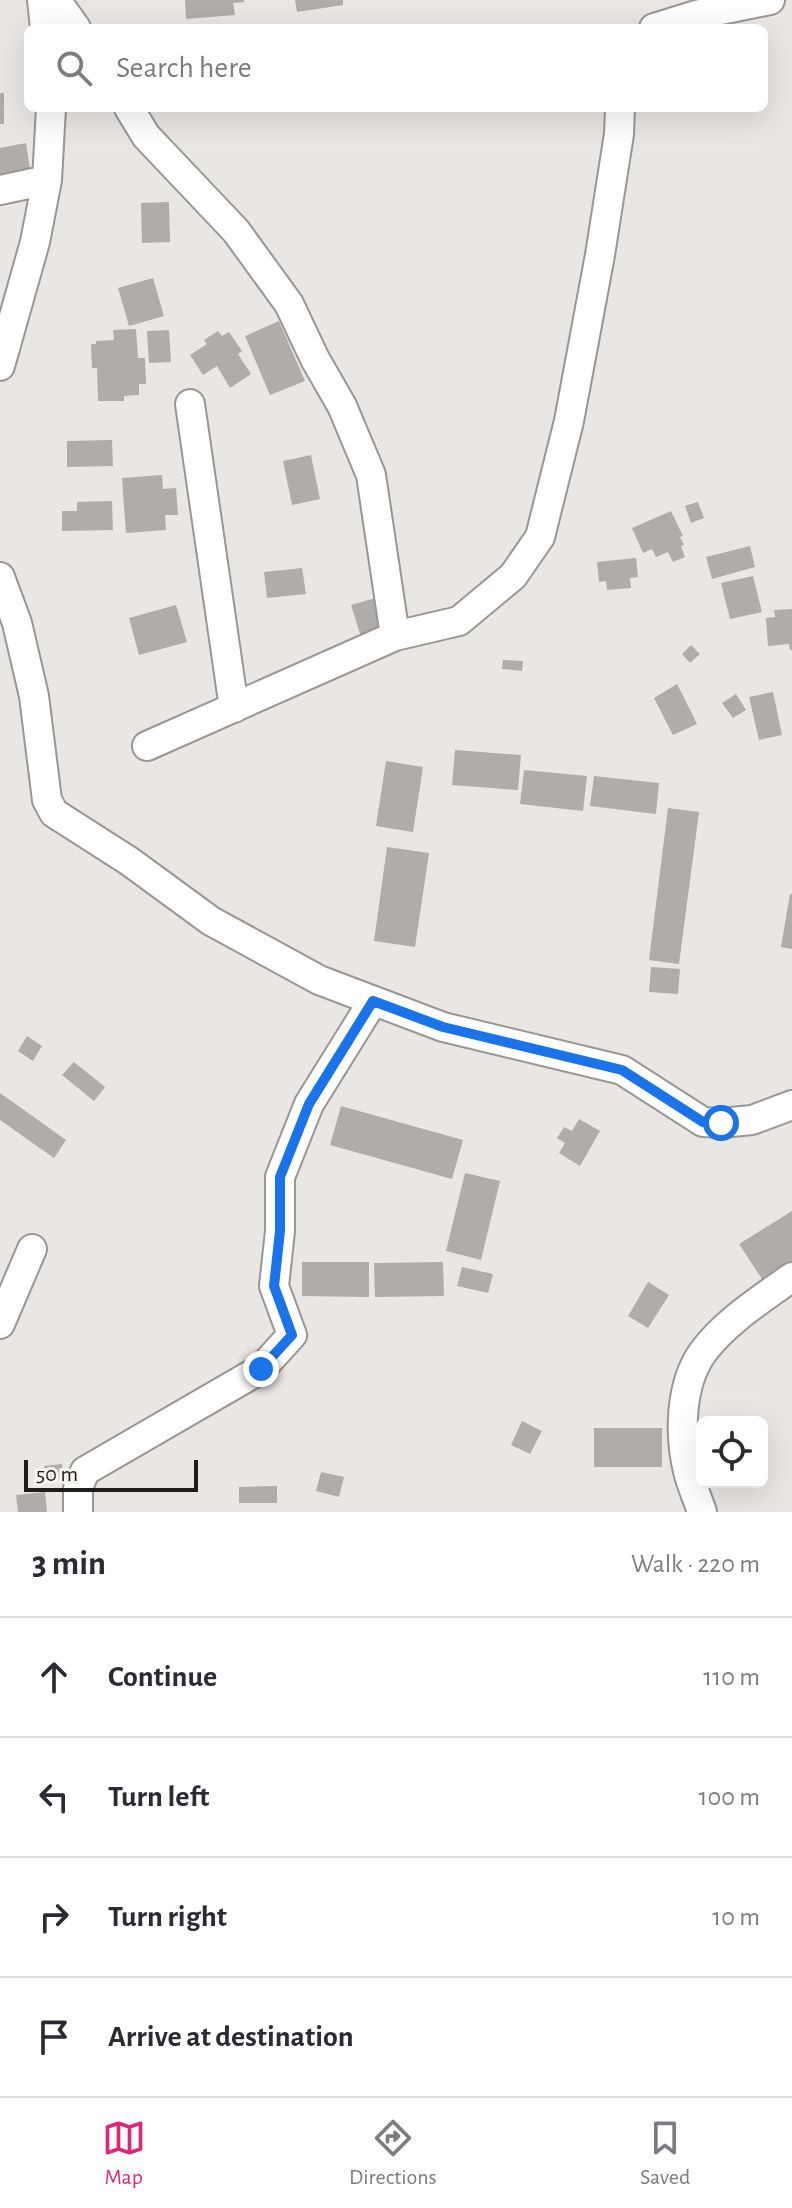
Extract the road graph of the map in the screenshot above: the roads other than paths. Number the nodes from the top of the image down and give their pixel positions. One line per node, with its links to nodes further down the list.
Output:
1 (42, 0): 4 (street)
2 (56, 0): 5 (street)
3 (770, 0): 6 (street)
4 (45, 24)
5 (73, 24)
6 (667, 24)
7 (51, 112): 10 (street)
8 (131, 112): 15 (street)
9 (620, 112): 15 (street)
10 (47, 180): 11 (street); 12 (street)
11 (0, 190)
12 (0, 366)
13 (190, 404): 16 (street)
14 (0, 577): 18 (street)
15 (395, 636): 16 (street)
16 (234, 708): 17 (street)
17 (147, 746)
18 (373, 1001): 19 (street); 23 (street)
19 (792, 1105)
20 (32, 1249): 22 (street)
21 (792, 1277): 24 (street)
22 (0, 1324)
23 (78, 1512)
24 (702, 1512)

